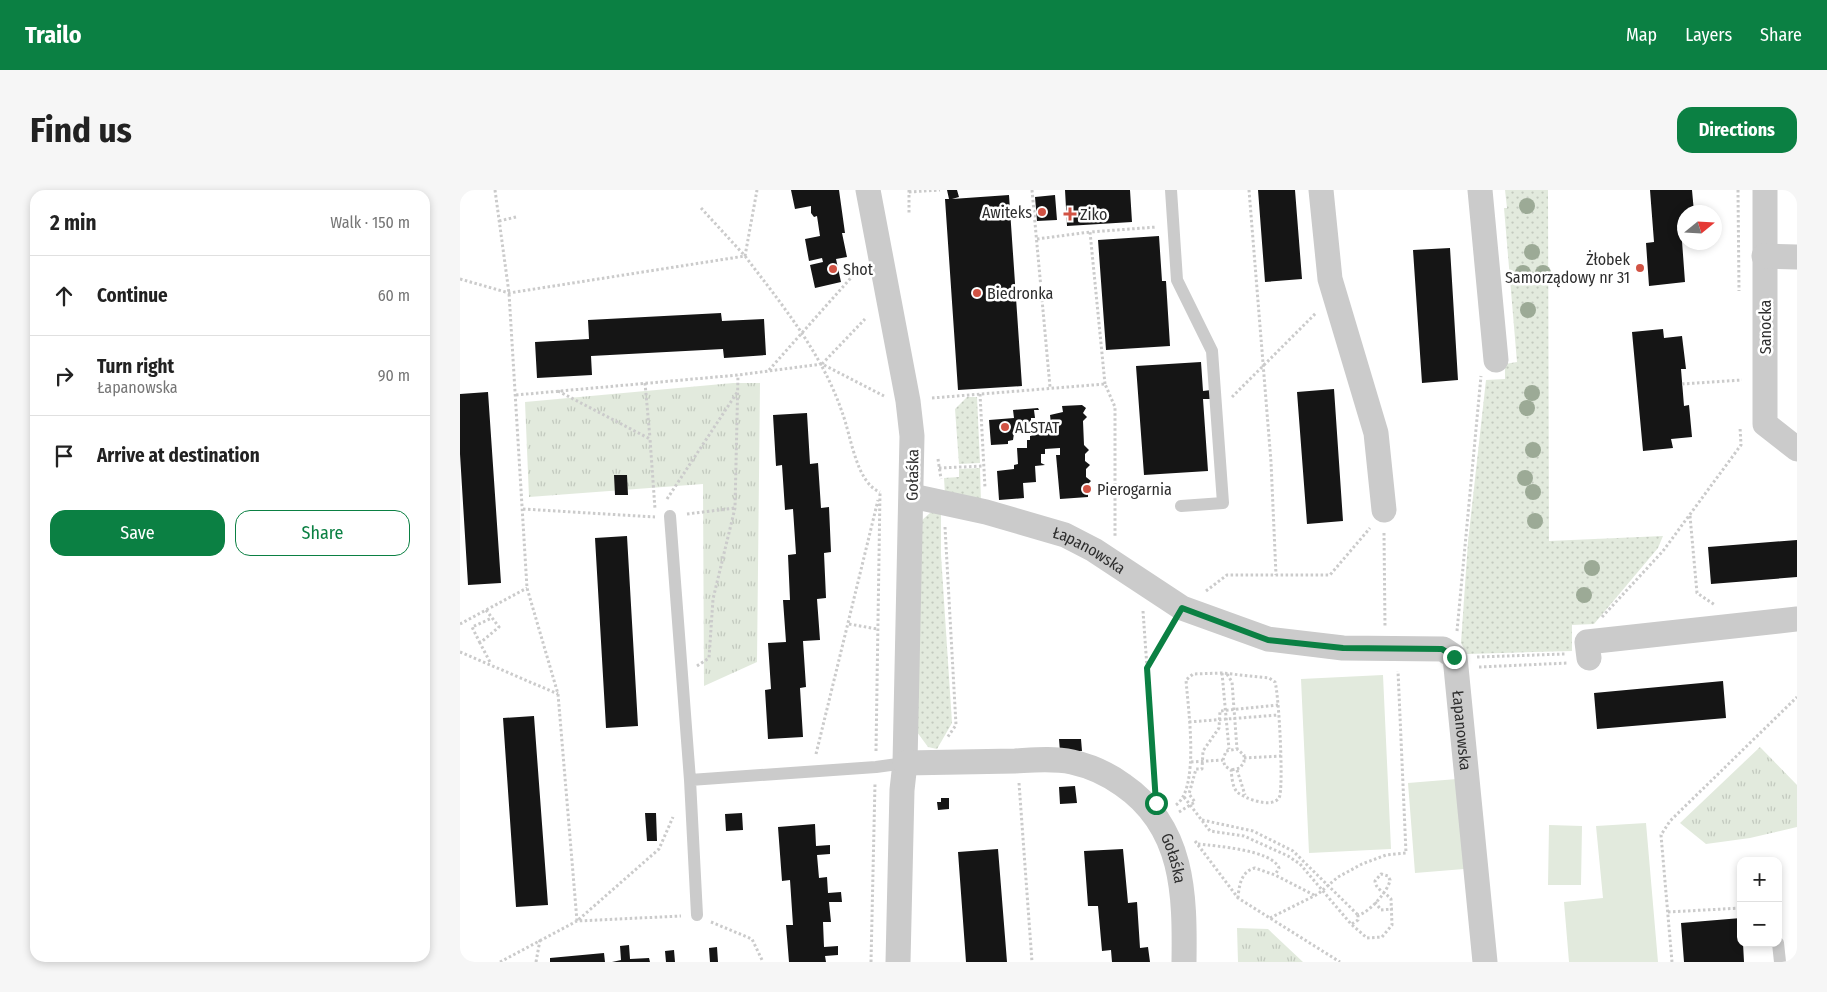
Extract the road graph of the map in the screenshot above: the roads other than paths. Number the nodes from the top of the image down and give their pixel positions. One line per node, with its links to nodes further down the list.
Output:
1 (868, 190): 10 (street, Gołaśka)
2 (1171, 190): 11 (lane)
3 (1321, 190): 12 (street)
4 (1480, 190): 8 (street)
5 (1765, 190): 6 (street, Sanocka)
6 (1764, 256): 7 (street); 9 (street, Sanocka)
7 (1797, 257)
8 (1496, 360)
9 (1797, 449)
10 (912, 496): 16 (street, Gołaśka); 22 (street, Łapanowska)
11 (1181, 506)
12 (1384, 510)
13 (665, 512): 17 (lane)
14 (1797, 619): 15 (street)
15 (1587, 654)
16 (905, 763): 17 (lane); 20 (street, Gołaśka); 21 (street, Gołaśka)
17 (690, 780): 18 (lane)
18 (698, 915)
19 (1778, 947): 23 (lane)
20 (898, 962)
21 (1184, 962)
22 (1485, 962)
23 (1780, 962)

